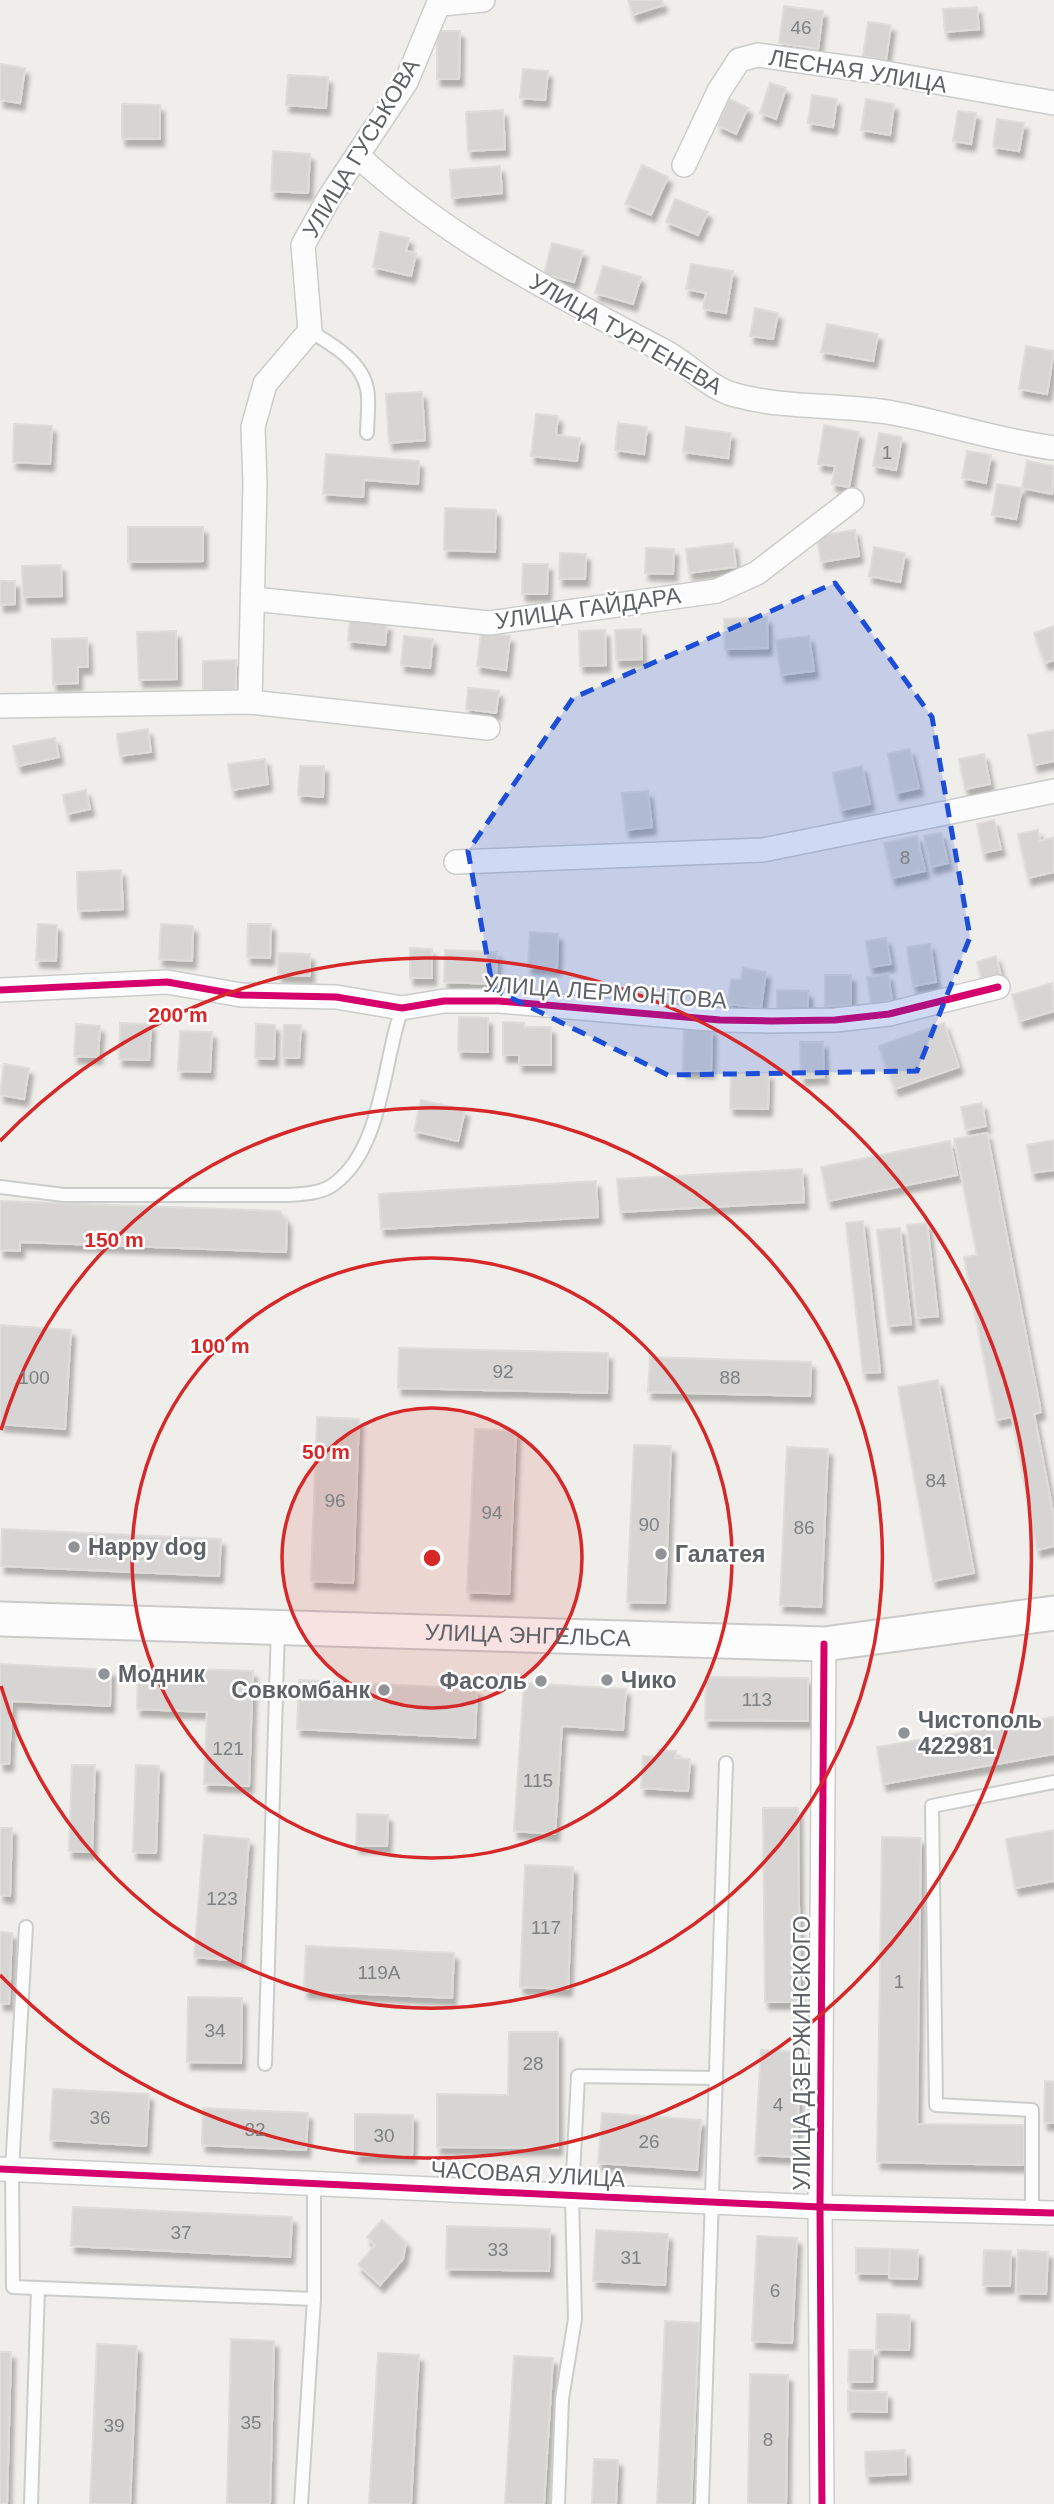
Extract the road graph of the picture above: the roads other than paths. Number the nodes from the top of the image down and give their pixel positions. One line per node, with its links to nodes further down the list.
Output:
1 (483, 0): 2 (street)
2 (440, 2): 4 (street, УЛИЦА ГУСЬКОВА)
3 (1054, 103): 5 (street, ЛЕСНАЯ УЛИЦА)
4 (358, 156): 6 (street, УЛИЦА ГУСЬКОВА); 8 (street, УЛИЦА ТУРГЕНЕВА)
5 (684, 165)
6 (310, 331): 7 (lane); 10 (street)
7 (367, 433)
8 (1054, 448)
9 (852, 500): 10 (street, УЛИЦА ГАЙДАРА)
10 (253, 599): 11 (street)
11 (250, 702): 12 (street); 13 (street)
12 (0, 706)
13 (488, 728)
14 (1054, 791): 15 (street)
15 (456, 862)
16 (998, 987): 18 (street, УЛИЦА ЛЕРМОНТОВА)
17 (0, 990): 18 (street, УЛИЦА ЛЕРМОНТОВА)
18 (402, 1009): 19 (lane)
19 (0, 1187)
20 (1054, 1613): 23 (main road, УЛИЦА ЭНГЕЛЬСА)
21 (0, 1619): 22 (main road, УЛИЦА ЭНГЕЛЬСА)
22 (278, 1627): 23 (main road, УЛИЦА ЭНГЕЛЬСА); 27 (lane)
23 (824, 1644): 33 (street, УЛИЦА ДЗЕРЖИНСКОГО)
24 (726, 1763): 28 (lane)
25 (1054, 1782): 34 (lane)
26 (26, 1927): 29 (lane)
27 (265, 2064)
28 (716, 2078): 31 (lane); 32 (lane)
29 (6, 2170): 30 (street, ЧАСОВАЯ УЛИЦА); 35 (lane)
30 (314, 2184): 31 (street, ЧАСОВАЯ УЛИЦА); 36 (lane)
31 (572, 2195): 32 (street, ЧАСОВАЯ УЛИЦА); 39 (lane)
32 (712, 2202): 33 (street, ЧАСОВАЯ УЛИЦА); 40 (lane)
33 (820, 2207): 34 (street, ЧАСОВАЯ УЛИЦА); 41 (street, УЛИЦА ДЗЕРЖИНСКОГО)
34 (1043, 2213)
35 (37, 2288): 36 (lane); 37 (lane)
36 (314, 2299): 38 (lane)
37 (31, 2504)
38 (301, 2504)
39 (558, 2504)
40 (702, 2504)
41 (821, 2504)

